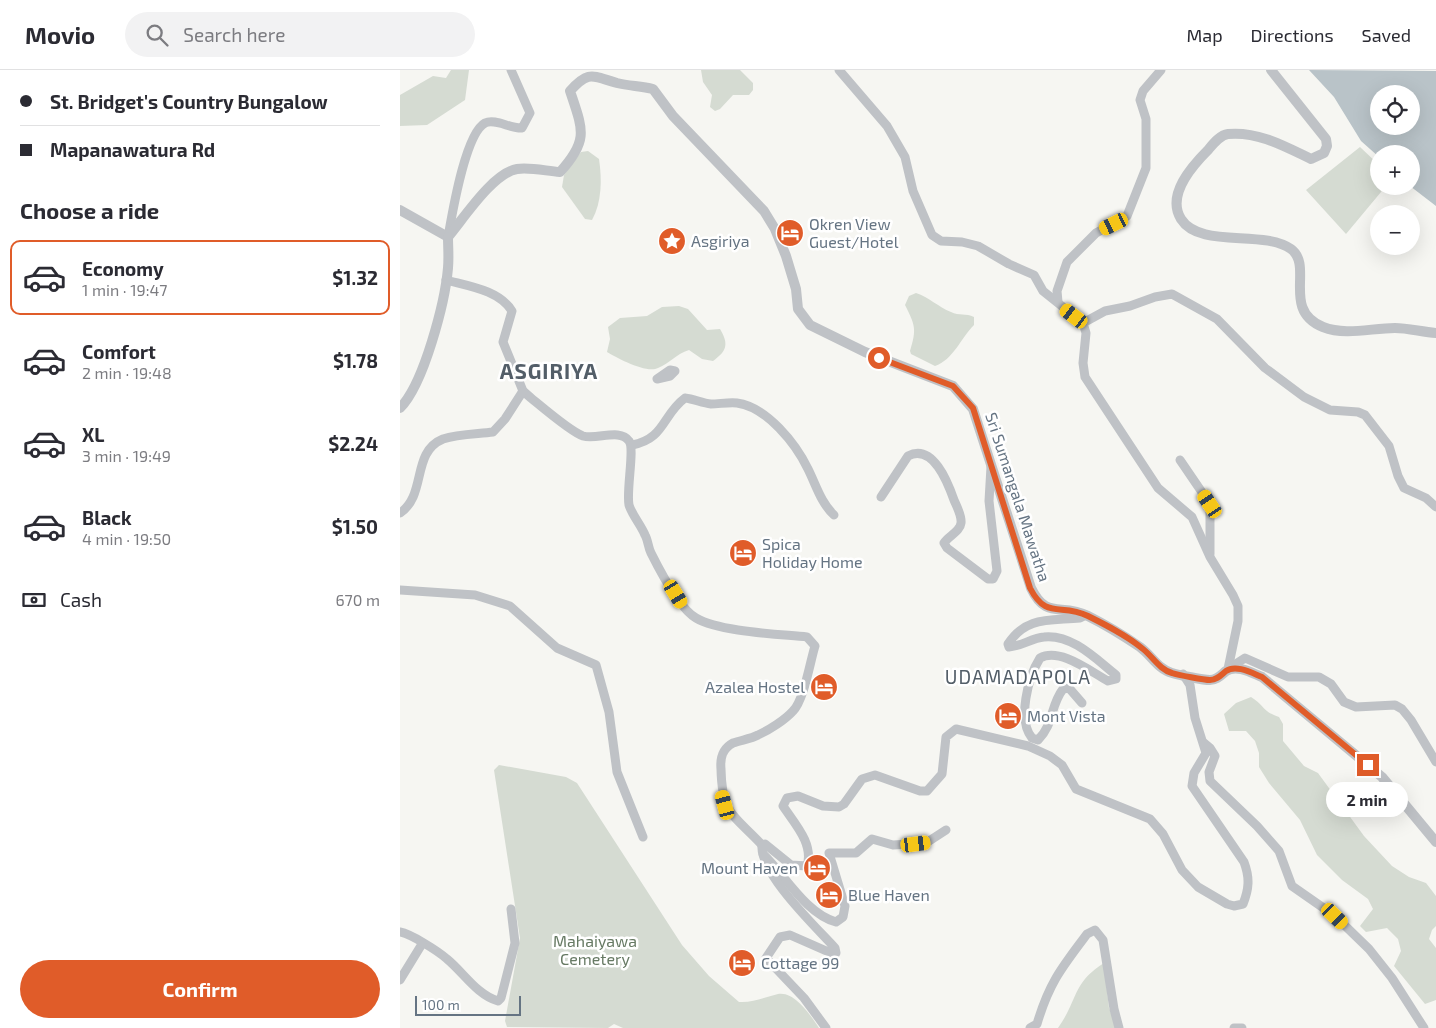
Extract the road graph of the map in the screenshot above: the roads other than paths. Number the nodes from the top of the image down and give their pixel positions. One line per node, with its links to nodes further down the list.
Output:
1 (512, 70): 6 (street)
2 (839, 70): 8 (street)
3 (1161, 70): 8 (street)
4 (1272, 70): 10 (street)
5 (400, 210): 6 (street)
6 (448, 237): 7 (street); 15 (street, Sri Sumangala Mawatha)
7 (446, 280): 11 (street); 12 (street)
8 (1058, 302): 9 (street)
9 (1083, 324): 17 (street); 20 (street)
10 (1436, 333)
11 (523, 391): 13 (street); 18 (street)
12 (400, 408)
13 (632, 445): 19 (street); 31 (street)
14 (1180, 460): 20 (street)
15 (991, 464): 16 (street); 22 (street, Sri Sumangala Mawatha)
16 (881, 496)
17 (1436, 507)
18 (400, 513)
19 (834, 515)
20 (1210, 557): 23 (street)
21 (400, 590): 29 (street)
22 (1086, 615): 24 (street, Sri Sumangala Mawatha); 25 (street)
23 (1228, 669): 24 (street, Sri Sumangala Mawatha); 27 (street); 30 (street)
24 (1183, 674): 26 (street)
25 (1082, 703)
26 (1203, 743): 31 (street); 41 (street)
27 (1436, 762)
28 (946, 830): 31 (street)
29 (643, 837)
30 (1436, 842)
31 (762, 848): 36 (street)
32 (511, 909): 34 (street)
33 (400, 932): 34 (street)
34 (422, 944): 35 (street)
35 (400, 980)
36 (826, 1028)
37 (1030, 1028): 38 (street)
38 (1119, 1028)
39 (1234, 1028): 40 (street)
40 (1242, 1028)
41 (1424, 1028)

